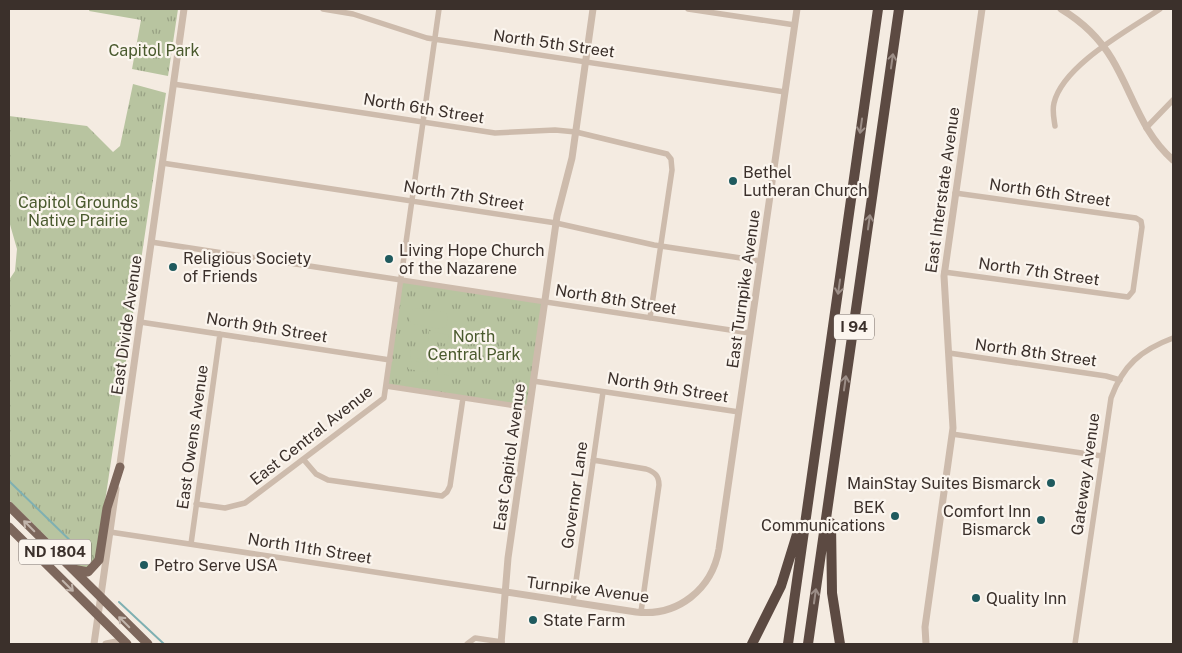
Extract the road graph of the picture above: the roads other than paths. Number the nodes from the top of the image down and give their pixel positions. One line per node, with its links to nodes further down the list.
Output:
1 (184, 9): 16 (street, East Divide Avenue)
2 (323, 9): 13 (street, North 5th Street)
3 (439, 9): 13 (street, East Central Avenue)
4 (593, 9): 15 (street, East Capitol Avenue)
5 (688, 9): 12 (street)
6 (797, 9): 12 (street, East Turnpike Avenue)
7 (878, 9): 42 (highway, I 94, one-way to 42)
8 (899, 9): 49 (highway, I 94, one-way to 8)
9 (982, 9): 25 (street, East Interstate Avenue)
10 (1061, 9): 14 (street)
11 (1160, 9): 14 (street)
12 (795, 25): 17 (street, East Turnpike Avenue)
13 (435, 40): 15 (street, North 5th Street); 19 (street, East Central Avenue)
14 (1104, 48): 20 (street); 21 (street)
15 (586, 62): 17 (street, North 5th Street); 22 (street, East Capitol Avenue)
16 (173, 84): 19 (street, North 6th Street); 24 (street, East Divide Avenue)
17 (785, 92): 30 (street, East Turnpike Avenue)
18 (1173, 100): 21 (street)
19 (423, 122): 22 (street, North 6th Street); 26 (street, East Central Avenue)
20 (1055, 126)
21 (1146, 128): 23 (street)
22 (576, 132): 27 (street, East Capitol Avenue); 29 (street, North 6th Street)
23 (1173, 160)
24 (162, 163): 26 (street, North 7th Street); 28 (street, East Divide Avenue)
25 (955, 193): 31 (street, East Interstate Avenue); 33 (street, North 6th Street)
26 (412, 201): 27 (street, North 7th Street); 32 (street, East Central Avenue)
27 (556, 223): 29 (street, North 7th Street); 34 (street, East Capitol Avenue)
28 (151, 242): 32 (street, North 8th Street); 36 (street, East Divide Avenue)
29 (661, 246): 30 (street, North 7th Street); 35 (street)
30 (761, 261): 37 (street, East Turnpike Avenue)
31 (944, 272): 33 (street, North 7th Street); 40 (street, East Interstate Avenue)
32 (401, 280): 34 (street, North 8th Street); 41 (street, East Central Avenue)
33 (1130, 297)
34 (544, 302): 35 (street, North 8th Street); 44 (street, East Capitol Avenue)
35 (650, 318): 37 (street, North 8th Street)
36 (140, 322): 38 (street, North 9th Street); 55 (street, East Divide Avenue)
37 (750, 333): 50 (street, East Turnpike Avenue)
38 (220, 334): 41 (street, North 9th Street); 56 (street, East Owens Avenue)
39 (1173, 338): 43 (street, Gateway Avenue)
40 (949, 353): 43 (street, North 8th Street); 51 (street, East Interstate Avenue)
41 (390, 360): 45 (street, East Central Avenue)
42 (827, 367): 74 (highway); 75 (highway, I 94)
43 (1120, 380): 52 (street, Gateway Avenue)
44 (534, 381): 46 (street, North 9th Street); 48 (street, East Capitol Avenue)
45 (386, 386): 47 (street); 53 (street, East Central Avenue)
46 (603, 392): 50 (street, North 9th Street); 54 (street, Governor Lane)
47 (463, 398): 48 (street); 53 (street)
48 (530, 408): 63 (street, East Capitol Avenue)
49 (841, 411): 76 (highway, I 94, one-way to 49); 77 (highway)
50 (739, 412): 62 (street, East Turnpike Avenue)
51 (952, 434): 52 (street); 78 (street, East Interstate Avenue)
52 (1102, 456): 79 (street, Gateway Avenue)
53 (304, 460): 56 (street, East Central Avenue)
54 (593, 460): 65 (street, Governor Lane); 66 (street)
55 (120, 467): 59 (street, East Divide Avenue); 61 (main road)
56 (196, 504): 60 (street, East Owens Avenue)
57 (9, 506): 61 (main road, ND 1804, one-way to 57)
58 (9, 527): 67 (main road, ND 1804, one-way to 67)
59 (110, 532): 60 (street, North 11th Street); 64 (street, East Divide Avenue)
60 (191, 544): 63 (street, North 11th Street)
61 (72, 569): 64 (main road, ND 1804)
62 (712, 573): 66 (street, Turnpike Avenue)
63 (506, 592): 65 (street, Turnpike Avenue); 68 (street, East Capitol Avenue)
64 (101, 598): 67 (street, East Divide Avenue); 72 (main road, ND 1804, one-way to 64)
65 (573, 602): 66 (street, Turnpike Avenue)
66 (641, 612)
67 (98, 616): 69 (street, East Divide Avenue); 71 (main road, ND 1804)
68 (502, 643): 73 (street)
69 (94, 644)
70 (106, 644): 71 (street)
71 (127, 644)
72 (148, 644)
73 (467, 644)
74 (752, 644)
75 (788, 644)
76 (808, 644)
77 (840, 644)
78 (926, 644)
79 (1075, 644)

